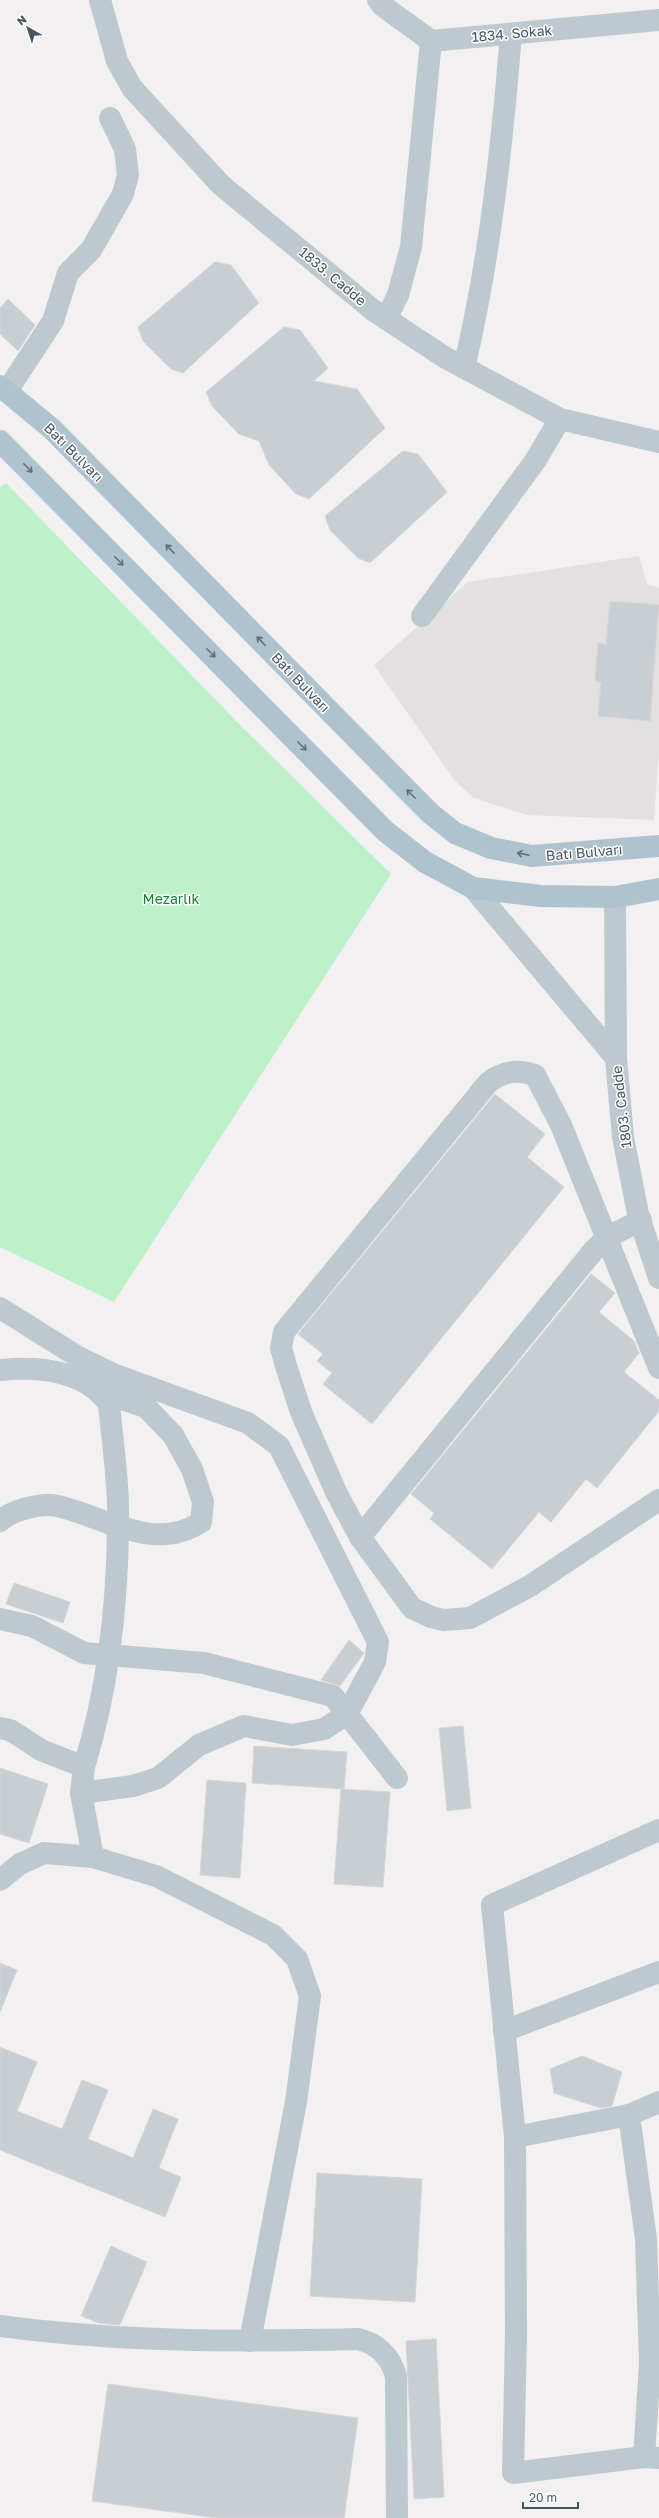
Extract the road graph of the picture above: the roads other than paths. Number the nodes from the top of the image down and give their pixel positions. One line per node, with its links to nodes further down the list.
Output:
1 (100, 0): 7 (street, 1833. Cadde)
2 (378, 0): 5 (street)
3 (659, 20): 4 (street, 1834. Sokak)
4 (511, 34): 5 (street, 1834. Sokak); 8 (street)
5 (431, 41): 7 (street)
6 (110, 118): 9 (street)
7 (386, 319): 8 (street, 1833. Cadde)
8 (464, 368): 10 (street, 1833. Cadde)
9 (4, 388): 14 (main road, Batı Bulvarı, one-way to 9)
10 (560, 419): 11 (street, 1833. Cadde); 13 (street)
11 (659, 442)
12 (4, 451): 15 (main road, one-way to 15)
13 (422, 616)
14 (659, 846)
15 (473, 888): 17 (main road); 18 (street, 1803. Cadde)
16 (659, 889): 17 (main road)
17 (615, 897): 18 (street)
18 (616, 1058): 19 (street, 1803. Cadde)
19 (641, 1220): 20 (street); 21 (street, 1803. Cadde)
20 (606, 1238): 23 (street); 30 (street); 30 (street)
21 (659, 1278)
22 (0, 1308): 25 (street)
23 (659, 1368)
24 (0, 1370): 26 (street)
25 (113, 1374): 26 (street); 33 (street)
26 (100, 1392): 29 (street); 29 (street)
27 (659, 1500): 30 (street)
28 (0, 1521): 29 (street)
29 (117, 1528): 32 (street)
30 (360, 1537)
31 (0, 1620): 32 (street)
32 (110, 1654): 33 (street); 35 (street)
33 (347, 1714): 36 (street); 37 (street)
34 (0, 1728): 35 (street)
35 (84, 1767): 37 (street)
36 (397, 1778)
37 (81, 1794): 39 (street)
38 (659, 1830): 42 (street)
39 (93, 1857): 40 (street); 47 (street)
40 (0, 1880)
41 (659, 1972): 42 (street)
42 (504, 2031): 45 (street)
43 (659, 2102): 44 (street)
44 (629, 2115): 45 (street); 48 (street)
45 (515, 2137): 48 (street)
46 (0, 2326): 47 (street)
47 (250, 2342): 49 (street)
48 (652, 2457)
49 (397, 2518)

